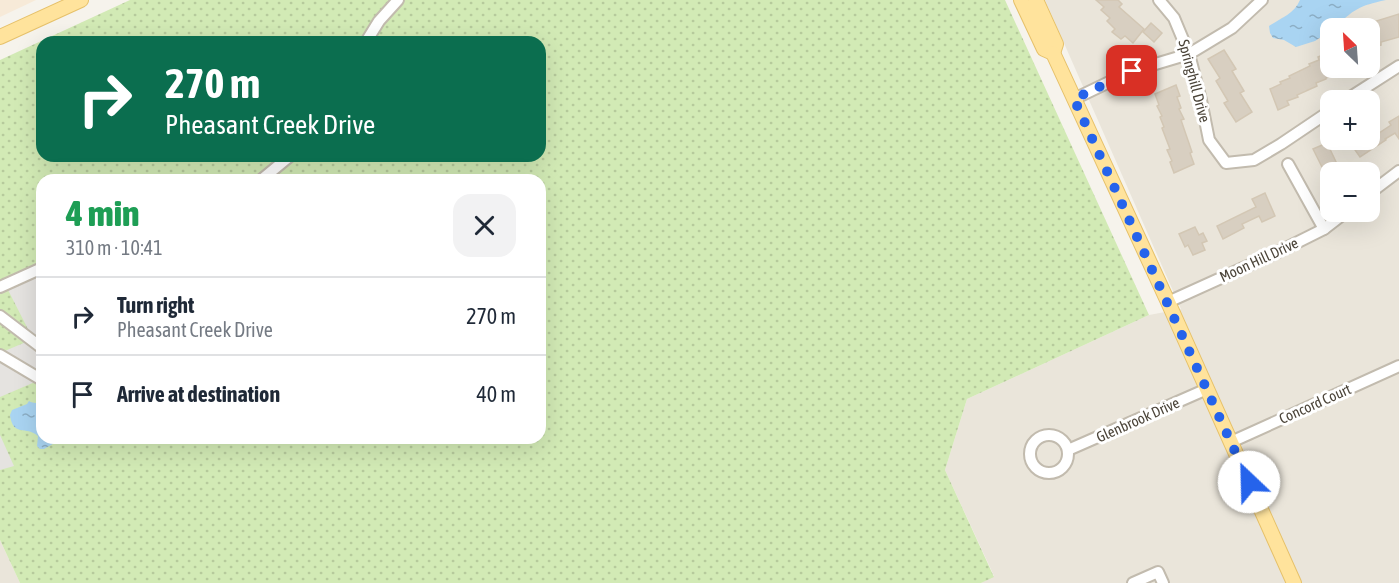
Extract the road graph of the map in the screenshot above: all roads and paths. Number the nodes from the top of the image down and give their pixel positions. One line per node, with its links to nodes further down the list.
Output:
1 (81, 0): 8 (main road)
2 (398, 0): 7 (street)
3 (1021, 0): 9 (main road)
4 (1036, 0): 9 (main road)
5 (1159, 0): 10 (street, Springhill Drive)
6 (1262, 0): 10 (street)
7 (370, 36)
8 (0, 37)
9 (1053, 53): 13 (main road)
10 (1189, 54): 13 (street); 14 (street, Springhill Drive)
11 (1399, 66): 12 (street)
12 (1362, 90)
13 (1074, 99): 24 (main road)
14 (1320, 117)
15 (283, 162): 18 (street)
16 (1288, 164): 21 (street)
17 (1399, 171): 19 (street)
18 (268, 174)
19 (1380, 185)
20 (1333, 222): 21 (street, Moon Hill Drive)
21 (1324, 229): 24 (street, Moon Hill Drive)
22 (36, 271): 23 (street)
23 (0, 287)
24 (1168, 302): 30 (main road)
25 (0, 316): 26 (street)
26 (36, 343)
27 (0, 355): 29 (street)
28 (1399, 366): 31 (street, Concord Court)
29 (36, 376)
30 (1207, 390): 31 (main road); 32 (street, Glenbrook Drive)
31 (1231, 442): 35 (main road)
32 (1068, 450)
33 (1133, 583): 34 (street)
34 (1163, 583)
35 (1294, 583)

